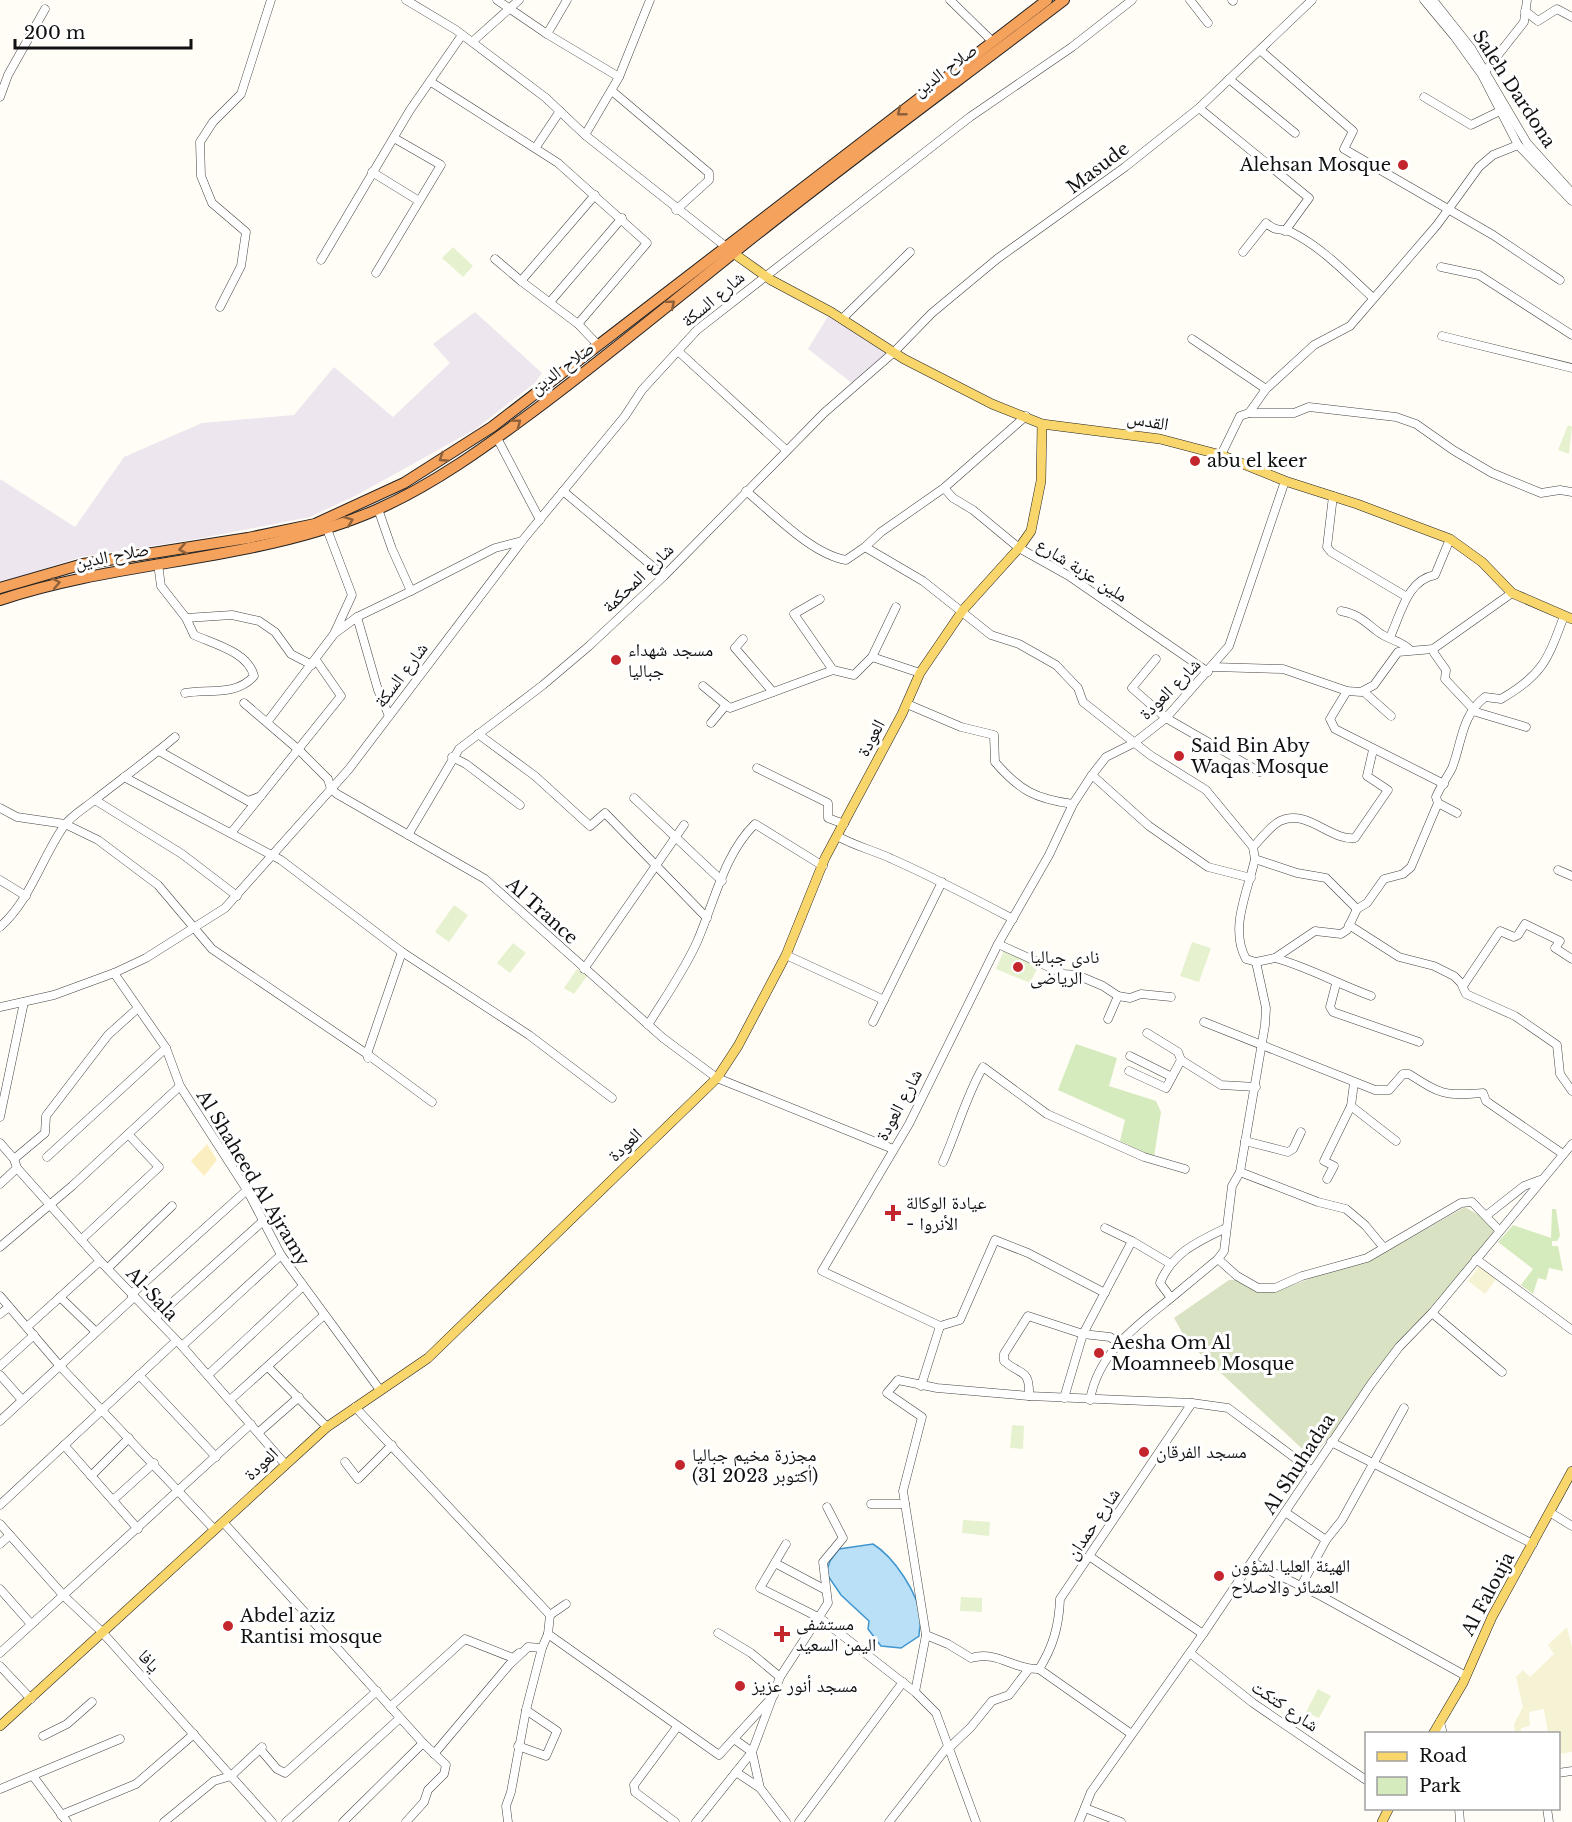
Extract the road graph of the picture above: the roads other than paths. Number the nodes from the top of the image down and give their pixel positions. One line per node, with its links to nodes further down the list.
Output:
1 (48, 0): 32 (street)
2 (271, 0): 62 (street)
3 (406, 0): 17 (street)
4 (497, 0): 18 (street)
5 (519, 0): 18 (street)
6 (567, 0): 22 (street)
7 (650, 0): 28 (street)
8 (950, 0): 24 (street)
9 (1047, 0): 24 (highway, صلاح الدين)
10 (1064, 0): 50 (highway, صلاح الدين)
11 (1132, 0): 57 (street, شارع السكة)
12 (1190, 0): 21 (street)
13 (1312, 0): 26 (street, Masude)
14 (1424, 0): 27 (street, Saleh Dardona)
15 (1433, 0): 27 (street, Saleh Dardona)
16 (1527, 0): 19 (street)
17 (419, 3): 23 (street)
18 (510, 9): 22 (street); 25 (street)
19 (1525, 11): 20 (street); 27 (street)
20 (1572, 17)
21 (1208, 23)
22 (546, 34): 28 (street)
23 (462, 35): 25 (street); 30 (street)
24 (992, 41): 50 (highway, صلاح الدين, one-way to 50)
25 (471, 42): 35 (street)
26 (1260, 50): 29 (street, Masude); 47 (street)
27 (1484, 73): 36 (street, Saleh Dardona); 43 (street, Saleh Dardona)
28 (620, 77): 31 (street)
29 (1229, 79): 34 (street, Masude); 37 (street)
30 (431, 82): 39 (street); 41 (street)
31 (612, 91): 38 (street); 46 (street)
32 (0, 97)
33 (1424, 97): 36 (street)
34 (1199, 108): 49 (street); 70 (street, Masude)
35 (560, 111): 38 (street); 41 (street)
36 (1500, 111): 40 (street, Saleh Dardona)
37 (1295, 133)
38 (585, 135): 46 (street)
39 (394, 138): 42 (street); 45 (street)
40 (1518, 145): 43 (street, Saleh Dardona); 47 (street)
41 (536, 147): 44 (street)
42 (372, 172): 45 (street); 54 (street)
43 (1570, 193)
44 (595, 195): 48 (street); 59 (street)
45 (419, 201): 56 (street)
46 (676, 210): 50 (street)
47 (1448, 210): 58 (street); 60 (street)
48 (622, 218): 61 (street); 64 (street)
49 (1285, 231): 52 (street); 60 (street)
50 (729, 250): 57 (main road, القدس); 68 (highway, صلاح الدين); 76 (highway, صلاح الدين, one-way to 50)
51 (910, 252): 63 (street)
52 (1243, 252)
53 (495, 259): 59 (street)
54 (321, 260)
55 (1442, 267): 65 (street)
56 (376, 273)
57 (765, 274): 63 (main road, القدس); 69 (street, شارع السكة)
58 (1560, 280)
59 (521, 281): 61 (street)
60 (1372, 297): 72 (street)
61 (550, 302): 64 (street)
62 (220, 307)
63 (842, 319): 70 (main road, القدس)
64 (578, 324): 68 (street)
65 (1572, 335)
66 (1442, 336): 71 (street)
67 (1192, 339): 72 (street)
68 (598, 345): 94 (highway, صلاح الدين, one-way to 94)
69 (678, 351): 77 (street); 81 (street, شارع السكة)
70 (894, 352): 74 (main road, القدس); 77 (street, شارع المحكمة)
71 (1572, 368)
72 (1266, 389): 73 (street)
73 (1249, 413): 78 (street); 83 (street)
74 (1026, 416): 75 (main road, القدس); 80 (street)
75 (1042, 424): 78 (main road, القدس); 91 (main road, العودة)
76 (497, 438): 85 (highway, صلاح الدين); 86 (street)
77 (786, 450): 82 (street, شارع المحكمة)
78 (1221, 455): 79 (main road, القدس)
79 (1285, 481): 84 (main road, القدس); 115 (street, شارع العودة)
80 (944, 488): 90 (street); 91 (street, ملين عزبة شارع)
81 (563, 491): 86 (street, شارع السكة); 93 (street)
82 (746, 491): 90 (street); 93 (street, شارع المحكمة)
83 (1572, 492)
84 (1333, 496): 88 (main road, القدس); 97 (street)
85 (378, 509): 87 (highway, صلاح الدين, one-way to 85); 95 (street)
86 (540, 520): 89 (street, شارع السكة)
87 (327, 529): 92 (highway, صلاح الدين); 106 (street)
88 (1449, 539): 96 (main road, القدس); 97 (street)
89 (522, 541): 95 (street); 126 (street, شارع السكة)
90 (866, 547): 101 (street)
91 (1019, 548): 101 (main road, العودة); 115 (street, ملين عزبة شارع)
92 (158, 564): 99 (highway, صلاح الدين, one-way to 92); 105 (street)
93 (664, 576): 132 (street, شارع المحكمة)
94 (0, 588)
95 (411, 591): 103 (street)
96 (1512, 593): 104 (main road, القدس); 109 (street)
97 (1407, 597): 107 (street)
98 (820, 599): 114 (street)
99 (0, 600)
100 (896, 608): 111 (street)
101 (963, 610): 116 (main road, العودة); 134 (street)
102 (1341, 611): 107 (street)
103 (357, 616): 106 (street); 126 (street)
104 (1568, 617): 125 (street)
105 (186, 618): 113 (street); 121 (street)
106 (334, 634): 113 (street)
107 (1390, 637): 110 (street)
108 (742, 639): 120 (street)
109 (1433, 649): 110 (street); 125 (street)
110 (1410, 650): 119 (street)
111 (872, 657): 114 (street); 116 (street)
112 (1156, 659): 128 (street)
113 (314, 663): 129 (street); 137 (street)
114 (833, 670): 120 (street)
115 (1210, 670): 118 (street); 128 (street, شارع العودة)
116 (920, 673): 123 (main road, العودة)
117 (703, 686): 124 (street)
118 (1347, 691): 119 (street); 135 (street)
119 (1363, 691): 127 (street)
120 (773, 692): 124 (street)
121 (185, 693)
122 (244, 703): 129 (street)
123 (908, 704): 149 (street); 154 (main road, العودة)
124 (726, 705): 130 (street)
125 (1473, 708): 131 (street); 143 (street)
126 (389, 716): 144 (street, شارع السكة)
127 (1391, 716)
128 (1166, 718): 134 (street, شارع العودة); 140 (street)
129 (268, 722): 137 (street)
130 (711, 723)
131 (1526, 727)
132 (478, 734): 138 (street, شارع المحكمة); 163 (street)
133 (175, 736): 136 (street)
134 (1134, 743): 141 (street, شارع العودة); 160 (street)
135 (1373, 750): 143 (street); 160 (street)
136 (159, 751): 142 (street); 145 (street)
137 (300, 751): 144 (street); 145 (street)
138 (452, 758): 150 (street); 157 (street, شارع المحكمة)
139 (757, 768): 154 (street)
140 (1260, 772)
141 (1092, 775): 149 (street, شارع العودة); 167 (street)
142 (124, 777): 147 (street); 156 (street)
143 (1444, 784): 148 (street)
144 (331, 789): 157 (street, Al Trance); 161 (street, شارع السكة)
145 (263, 796): 156 (street)
146 (634, 798): 159 (street)
147 (95, 800): 153 (street); 172 (street)
148 (1438, 803): 152 (street); 173 (street)
149 (1073, 804): 175 (street, شارع العودة)
150 (520, 805)
151 (0, 808): 153 (street)
152 (1457, 813)
153 (65, 824): 171 (street); 178 (street)
154 (844, 824): 158 (main road, العودة)
155 (684, 825): 159 (street)
156 (231, 833): 161 (street)
157 (408, 835): 185 (street, Al Trance)
158 (837, 836): 164 (main road, العودة); 170 (street)
159 (673, 837): 163 (street); 169 (street)
160 (1253, 847): 162 (street)
161 (273, 856): 172 (street, شارع السكة); 180 (street)
162 (1255, 859): 167 (street); 173 (street)
163 (655, 864): 174 (street); 185 (street)
164 (823, 866): 169 (street); 181 (main road, العودة)
165 (1558, 870): 166 (street)
166 (1572, 876)
167 (1251, 878): 184 (street)
168 (0, 880): 171 (street)
169 (722, 881): 174 (street)
170 (942, 882): 175 (street); 192 (street)
171 (26, 896): 177 (street)
172 (237, 896): 178 (street, شارع السكة)
173 (1357, 909): 176 (street)
174 (706, 918): 199 (street)
175 (1013, 919): 179 (street, شارع العودة)
176 (1349, 925): 182 (street); 188 (street)
177 (0, 927)
178 (196, 929): 186 (street, شارع السكة); 205 (street)
179 (998, 944): 189 (street); 224 (street, شارع العودة)
180 (402, 952): 205 (street); 214 (street)
181 (786, 955): 192 (street); 209 (main road, العودة)
182 (1275, 958): 184 (street); 187 (street)
183 (1572, 959): 188 (street)
184 (1256, 962): 202 (street)
185 (584, 969): 199 (street, Al Trance)
186 (114, 974): 193 (street, شارع السكة); 195 (street, Al Shaheed Al Ajramy)
187 (1336, 984): 190 (street); 201 (street)
188 (1463, 986): 213 (street)
189 (1118, 996): 191 (street); 196 (street)
190 (1371, 996)
191 (1171, 998)
192 (884, 1000): 197 (street)
193 (24, 1002): 194 (street, شارع السكة); 217 (street)
194 (0, 1007)
195 (138, 1008): 203 (street, Al Shaheed Al Ajramy); 227 (street)
196 (1108, 1018)
197 (873, 1022)
198 (1204, 1022): 202 (street)
199 (648, 1025): 209 (street, Al Trance)
200 (1147, 1033): 206 (street)
201 (1419, 1042)
202 (1263, 1047): 210 (street); 212 (street)
203 (166, 1048): 211 (street, Al Shaheed Al Ajramy); 226 (street)
204 (1130, 1056): 208 (street)
205 (368, 1058): 215 (street)
206 (1181, 1060): 208 (street); 212 (street)
207 (1129, 1071): 208 (street)
208 (1172, 1077)
209 (717, 1078): 224 (street, Al Trance); 280 (main road, العودة)
210 (1354, 1083): 216 (street); 225 (street)
211 (180, 1086): 219 (street); 235 (street, Al Shaheed Al Ajramy)
212 (1256, 1087): 220 (street)
213 (1572, 1090)
214 (612, 1098)
215 (432, 1102)
216 (1351, 1106): 221 (street); 232 (street)
217 (0, 1117)
218 (1301, 1132): 220 (street)
219 (128, 1134): 236 (street); 243 (street)
220 (1245, 1141): 231 (street)
221 (1396, 1141)
222 (0, 1143): 227 (street, Al-Sala)
223 (1572, 1144): 225 (street, Al Shuhadaa)
224 (893, 1149): 264 (street, شارع العودة)
225 (1563, 1154): 233 (street, Al Shuhadaa)
226 (47, 1157)
227 (14, 1159): 229 (street, Al-Sala)
228 (944, 1162): 230 (street)
229 (17, 1168): 234 (street); 236 (street, Al-Sala)
230 (1185, 1169)
231 (1240, 1173): 241 (street); 246 (street)
232 (1327, 1179)
233 (1540, 1180): 238 (street); 242 (street, Al Shuhadaa)
234 (0, 1184)
235 (247, 1190): 239 (street, Al Shaheed Al Ajramy); 254 (street)
236 (50, 1204): 243 (street, Al-Sala); 245 (street)
237 (172, 1206): 252 (street)
238 (1487, 1215): 242 (street); 246 (street)
239 (263, 1221): 247 (street, Al Shaheed Al Ajramy); 263 (street)
240 (1105, 1228): 244 (street)
241 (1226, 1228): 248 (street); 251 (street)
242 (1499, 1230): 249 (street, Al Shuhadaa)
243 (82, 1239): 250 (street, Al-Sala)
244 (1132, 1241): 251 (street); 255 (street)
245 (0, 1247)
246 (1384, 1248): 248 (street)
247 (281, 1255): 253 (street, Al Shaheed Al Ajramy); 271 (street)
248 (1218, 1259): 258 (street)
249 (1476, 1259): 260 (street, Al Shuhadaa); 266 (street)
250 (100, 1261): 252 (street, Al-Sala); 257 (street)
251 (1169, 1263): 258 (street)
252 (108, 1268): 254 (street, Al-Sala)
253 (302, 1287): 262 (street, Al Shaheed Al Ajramy); 278 (street)
254 (133, 1293): 263 (street, Al-Sala); 267 (street)
255 (1105, 1293): 264 (street); 268 (street)
256 (0, 1296): 259 (street)
257 (60, 1297): 265 (street); 267 (street)
258 (1171, 1298): 270 (street)
259 (9, 1307): 261 (street); 265 (street)
260 (1432, 1313): 275 (street); 296 (street, Al Shuhadaa)
261 (0, 1314)
262 (323, 1316): 274 (street); 280 (street, Al Shaheed Al Ajramy)
263 (155, 1318): 271 (street, Al-Sala)
264 (940, 1326): 279 (street)
265 (27, 1327): 269 (street)
266 (1572, 1330)
267 (96, 1332): 272 (street)
268 (1083, 1334): 270 (street); 281 (street); 283 (street)
269 (34, 1335): 272 (street); 273 (street)
270 (1117, 1342): 286 (street)
271 (179, 1344): 277 (street); 278 (street, Al-Sala)
272 (59, 1365): 284 (street); 290 (street)
273 (0, 1366)
274 (268, 1366): 282 (street); 285 (street)
275 (1502, 1372)
276 (0, 1375): 284 (street)
277 (139, 1375): 290 (street); 299 (street)
278 (208, 1375): 285 (street, Al-Sala)
279 (921, 1386): 281 (street); 310 (street)
280 (380, 1390): 288 (main road, العودة)
281 (1029, 1396): 283 (street)
282 (299, 1397): 293 (street); 294 (street)
283 (1064, 1398): 286 (street)
284 (22, 1400): 291 (street)
285 (230, 1400): 292 (street, Al-Sala)
286 (1090, 1400): 287 (street)
287 (1192, 1403): 304 (street); 325 (street, شارع حمدان)
288 (355, 1407): 293 (main road, العودة); 298 (street)
289 (1404, 1408): 302 (street)
290 (103, 1409): 295 (street); 297 (street)
291 (0, 1421)
292 (251, 1424): 294 (street, Al-Sala); 299 (street)
293 (327, 1427): 303 (main road, العودة)
294 (259, 1432): 303 (street, Al-Sala)
295 (129, 1438): 301 (street); 306 (street)
296 (1331, 1442): 302 (street); 304 (street, Al Shuhadaa)
297 (64, 1445): 306 (street); 311 (street)
298 (392, 1446): 300 (street); 333 (street)
299 (216, 1457): 307 (street)
300 (345, 1462)
301 (154, 1463): 307 (street); 308 (street)
302 (1372, 1463): 321 (street); 324 (street)
303 (285, 1464): 315 (main road, العودة)
304 (1311, 1470): 313 (street, Al Shuhadaa)
305 (1572, 1471): 314 (main road, Al Falouja)
306 (91, 1476): 308 (street)
307 (180, 1490): 318 (street); 319 (street)
308 (113, 1500): 318 (street)
309 (871, 1504): 310 (street)
310 (905, 1504): 340 (street)
311 (0, 1505)
312 (827, 1508): 330 (street)
313 (1285, 1512): 321 (street); 326 (street, Al Shuhadaa)
314 (1551, 1513): 317 (street); 324 (main road, Al Falouja)
315 (223, 1522): 319 (main road, العودة); 351 (street)
316 (0, 1524): 320 (street, يافا)
317 (1572, 1526)
318 (138, 1529): 331 (street)
319 (214, 1529): 336 (main road, العودة)
320 (10, 1535): 322 (street); 331 (street, يافا)
321 (1326, 1540): 328 (street)
322 (0, 1544)
323 (786, 1544): 327 (street)
324 (1533, 1544): 348 (main road, Al Falouja)
325 (1089, 1556): 339 (street); 347 (street, شارع حمدان)
326 (1252, 1562): 328 (street); 339 (street, Al Shuhadaa)
327 (775, 1563): 330 (street); 334 (street)
328 (1301, 1586): 348 (street)
329 (0, 1588): 335 (street)
330 (824, 1589): 334 (street)
331 (64, 1596): 335 (street); 336 (street, يافا)
332 (566, 1604): 333 (street)
333 (550, 1615): 338 (street)
334 (820, 1618): 349 (street); 350 (street)
335 (32, 1624): 343 (street)
336 (102, 1632): 354 (main road, العودة); 365 (street, يافا)
337 (718, 1633): 349 (street)
338 (548, 1634): 342 (street); 361 (street)
339 (1203, 1634): 344 (street, Al Shuhadaa)
340 (926, 1635): 346 (street); 352 (street)
341 (528, 1647): 342 (street); 356 (street); 373 (street)
342 (542, 1648): 357 (street)
343 (0, 1653)
344 (1190, 1653): 364 (street, Al Shuhadaa); 377 (street, شارع كتكت)
345 (0, 1666): 354 (street)
346 (1028, 1670): 347 (street); 371 (street)
347 (1039, 1670): 364 (street)
348 (1466, 1676): 359 (main road, Al Falouja)
349 (780, 1677): 353 (street)
350 (903, 1682): 352 (street); 392 (street)
351 (377, 1691): 356 (street); 376 (street)
352 (915, 1692): 371 (street)
353 (774, 1695): 368 (street); 372 (street)
354 (31, 1699): 360 (main road, العودة)
355 (92, 1702): 366 (street)
356 (390, 1707): 358 (street)
357 (526, 1710): 370 (street); 370 (street)
358 (400, 1718): 369 (street); 385 (street)
359 (1440, 1722): 362 (main road, Al Falouja); 363 (street)
360 (0, 1726)
361 (677, 1727): 368 (street); 389 (street)
362 (1434, 1732)
363 (1442, 1732)
364 (1130, 1733): 380 (street, Al Shuhadaa)
365 (194, 1734): 376 (street, يافا); 381 (street)
366 (42, 1736)
367 (120, 1739): 375 (street)
368 (734, 1739): 372 (street)
369 (423, 1743): 373 (street); 386 (street)
370 (518, 1746): 388 (street)
371 (950, 1746): 393 (street); 394 (street)
372 (752, 1752): 374 (street); 378 (street)
373 (434, 1754): 387 (street)
374 (736, 1772): 378 (street); 390 (street)
375 (33, 1776): 379 (street); 381 (street)
376 (231, 1776): 383 (street); 384 (street, يافا)
377 (1365, 1779)
378 (760, 1788): 391 (street)
379 (0, 1789)
380 (1085, 1808): 395 (street, Al Shuhadaa); 396 (street)
381 (61, 1815): 382 (street)
382 (67, 1822)
383 (164, 1822)
384 (272, 1822)
385 (286, 1822)
386 (343, 1822)
387 (406, 1822)
388 (508, 1822)
389 (675, 1822)
390 (696, 1822)
391 (786, 1822)
392 (799, 1822)
393 (889, 1822)
394 (976, 1822)
395 (1079, 1822)
396 (1121, 1822)

